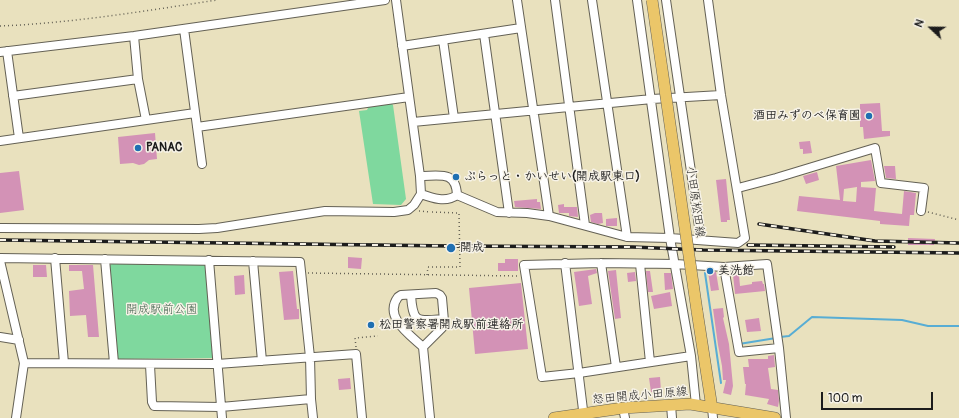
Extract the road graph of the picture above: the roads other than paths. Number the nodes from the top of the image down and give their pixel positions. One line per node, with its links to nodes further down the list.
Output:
1 (385, 0): 11 (street)
2 (396, 0): 15 (street)
3 (517, 0): 10 (street)
4 (555, 0): 24 (street)
5 (592, 0): 23 (street)
6 (637, 0): 22 (street)
7 (652, 0): 80 (main road, 小田原松田線, bridge)
8 (666, 0): 21 (street)
9 (708, 0): 18 (street)
10 (521, 28): 12 (street); 25 (street)
11 (184, 29): 13 (street); 26 (street)
12 (484, 34): 14 (street); 27 (street)
13 (134, 36): 16 (street); 17 (street)
14 (443, 40): 15 (street); 28 (street)
15 (402, 46): 20 (street)
16 (4, 51): 19 (street)
17 (138, 79): 19 (street); 29 (street)
18 (721, 95): 21 (street); 36 (street)
19 (13, 96): 32 (street)
20 (409, 97): 30 (street); 31 (street)
21 (680, 97): 22 (street); 46 (street)
22 (652, 99): 23 (street); 45 (street)
23 (608, 103): 24 (street); 44 (street)
24 (570, 107): 25 (street); 42 (street)
25 (534, 111): 27 (street); 41 (street)
26 (195, 114): 29 (street); 31 (street)
27 (495, 114): 28 (street); 40 (street)
28 (454, 118): 30 (street)
29 (146, 120): 32 (street)
30 (413, 122): 35 (street)
31 (197, 127): 34 (street)
32 (19, 138): 33 (street)
33 (0, 141)
34 (202, 164)
35 (420, 176): 37 (street); 38 (street)
36 (738, 188): 39 (street); 46 (street)
37 (420, 194): 38 (street); 43 (street)
38 (456, 195): 40 (street)
39 (921, 211)
40 (509, 213): 41 (street)
41 (549, 216): 42 (street)
42 (585, 225): 44 (street)
43 (0, 228)
44 (626, 237): 45 (street)
45 (670, 238): 46 (street); 56 (street)
46 (700, 240)
47 (0, 258): 48 (street)
48 (55, 258): 49 (street); 69 (street)
49 (104, 260): 50 (street); 70 (street)
50 (209, 260): 52 (street); 71 (street)
51 (0, 261): 61 (street)
52 (253, 261): 65 (street); 66 (street)
53 (565, 263): 54 (street); 74 (street); 74 (street)
54 (601, 263): 55 (street); 73 (street)
55 (640, 264): 56 (street); 67 (street)
56 (675, 264): 57 (street); 64 (street)
57 (724, 267): 63 (street); 63 (street)
58 (411, 295): 59 (street); 59 (street); 62 (street)
59 (444, 319): 62 (street)
60 (0, 337): 61 (street)
61 (19, 340): 68 (street)
62 (423, 347): 86 (street)
63 (779, 348): 90 (street)
64 (691, 356): 67 (street); 77 (street)
65 (310, 357): 66 (street); 75 (street); 85 (street)
66 (262, 361): 71 (street)
67 (650, 362): 73 (street)
68 (24, 363): 69 (street); 82 (street)
69 (64, 363): 70 (street)
70 (114, 363): 72 (street)
71 (217, 364): 72 (street); 78 (street)
72 (150, 365): 78 (street)
73 (616, 367): 74 (street)
74 (579, 373): 81 (street)
75 (311, 399): 78 (street); 84 (street)
76 (671, 405): 77 (main road, 怒田開成小田原線); 79 (main road, 怒田開成小田原線); 88 (street)
77 (696, 405): 80 (main road, 怒田開成小田原線)
78 (221, 407): 83 (street)
79 (624, 413): 81 (main road, 怒田開成小田原線)
80 (712, 413): 89 (main road, 怒田開成小田原線)
81 (584, 416): 87 (main road, 怒田開成小田原線)
82 (16, 418)
83 (222, 418)
84 (313, 418)
85 (362, 418)
86 (430, 418)
87 (554, 418)
88 (672, 418)
89 (775, 418)
90 (786, 418)

